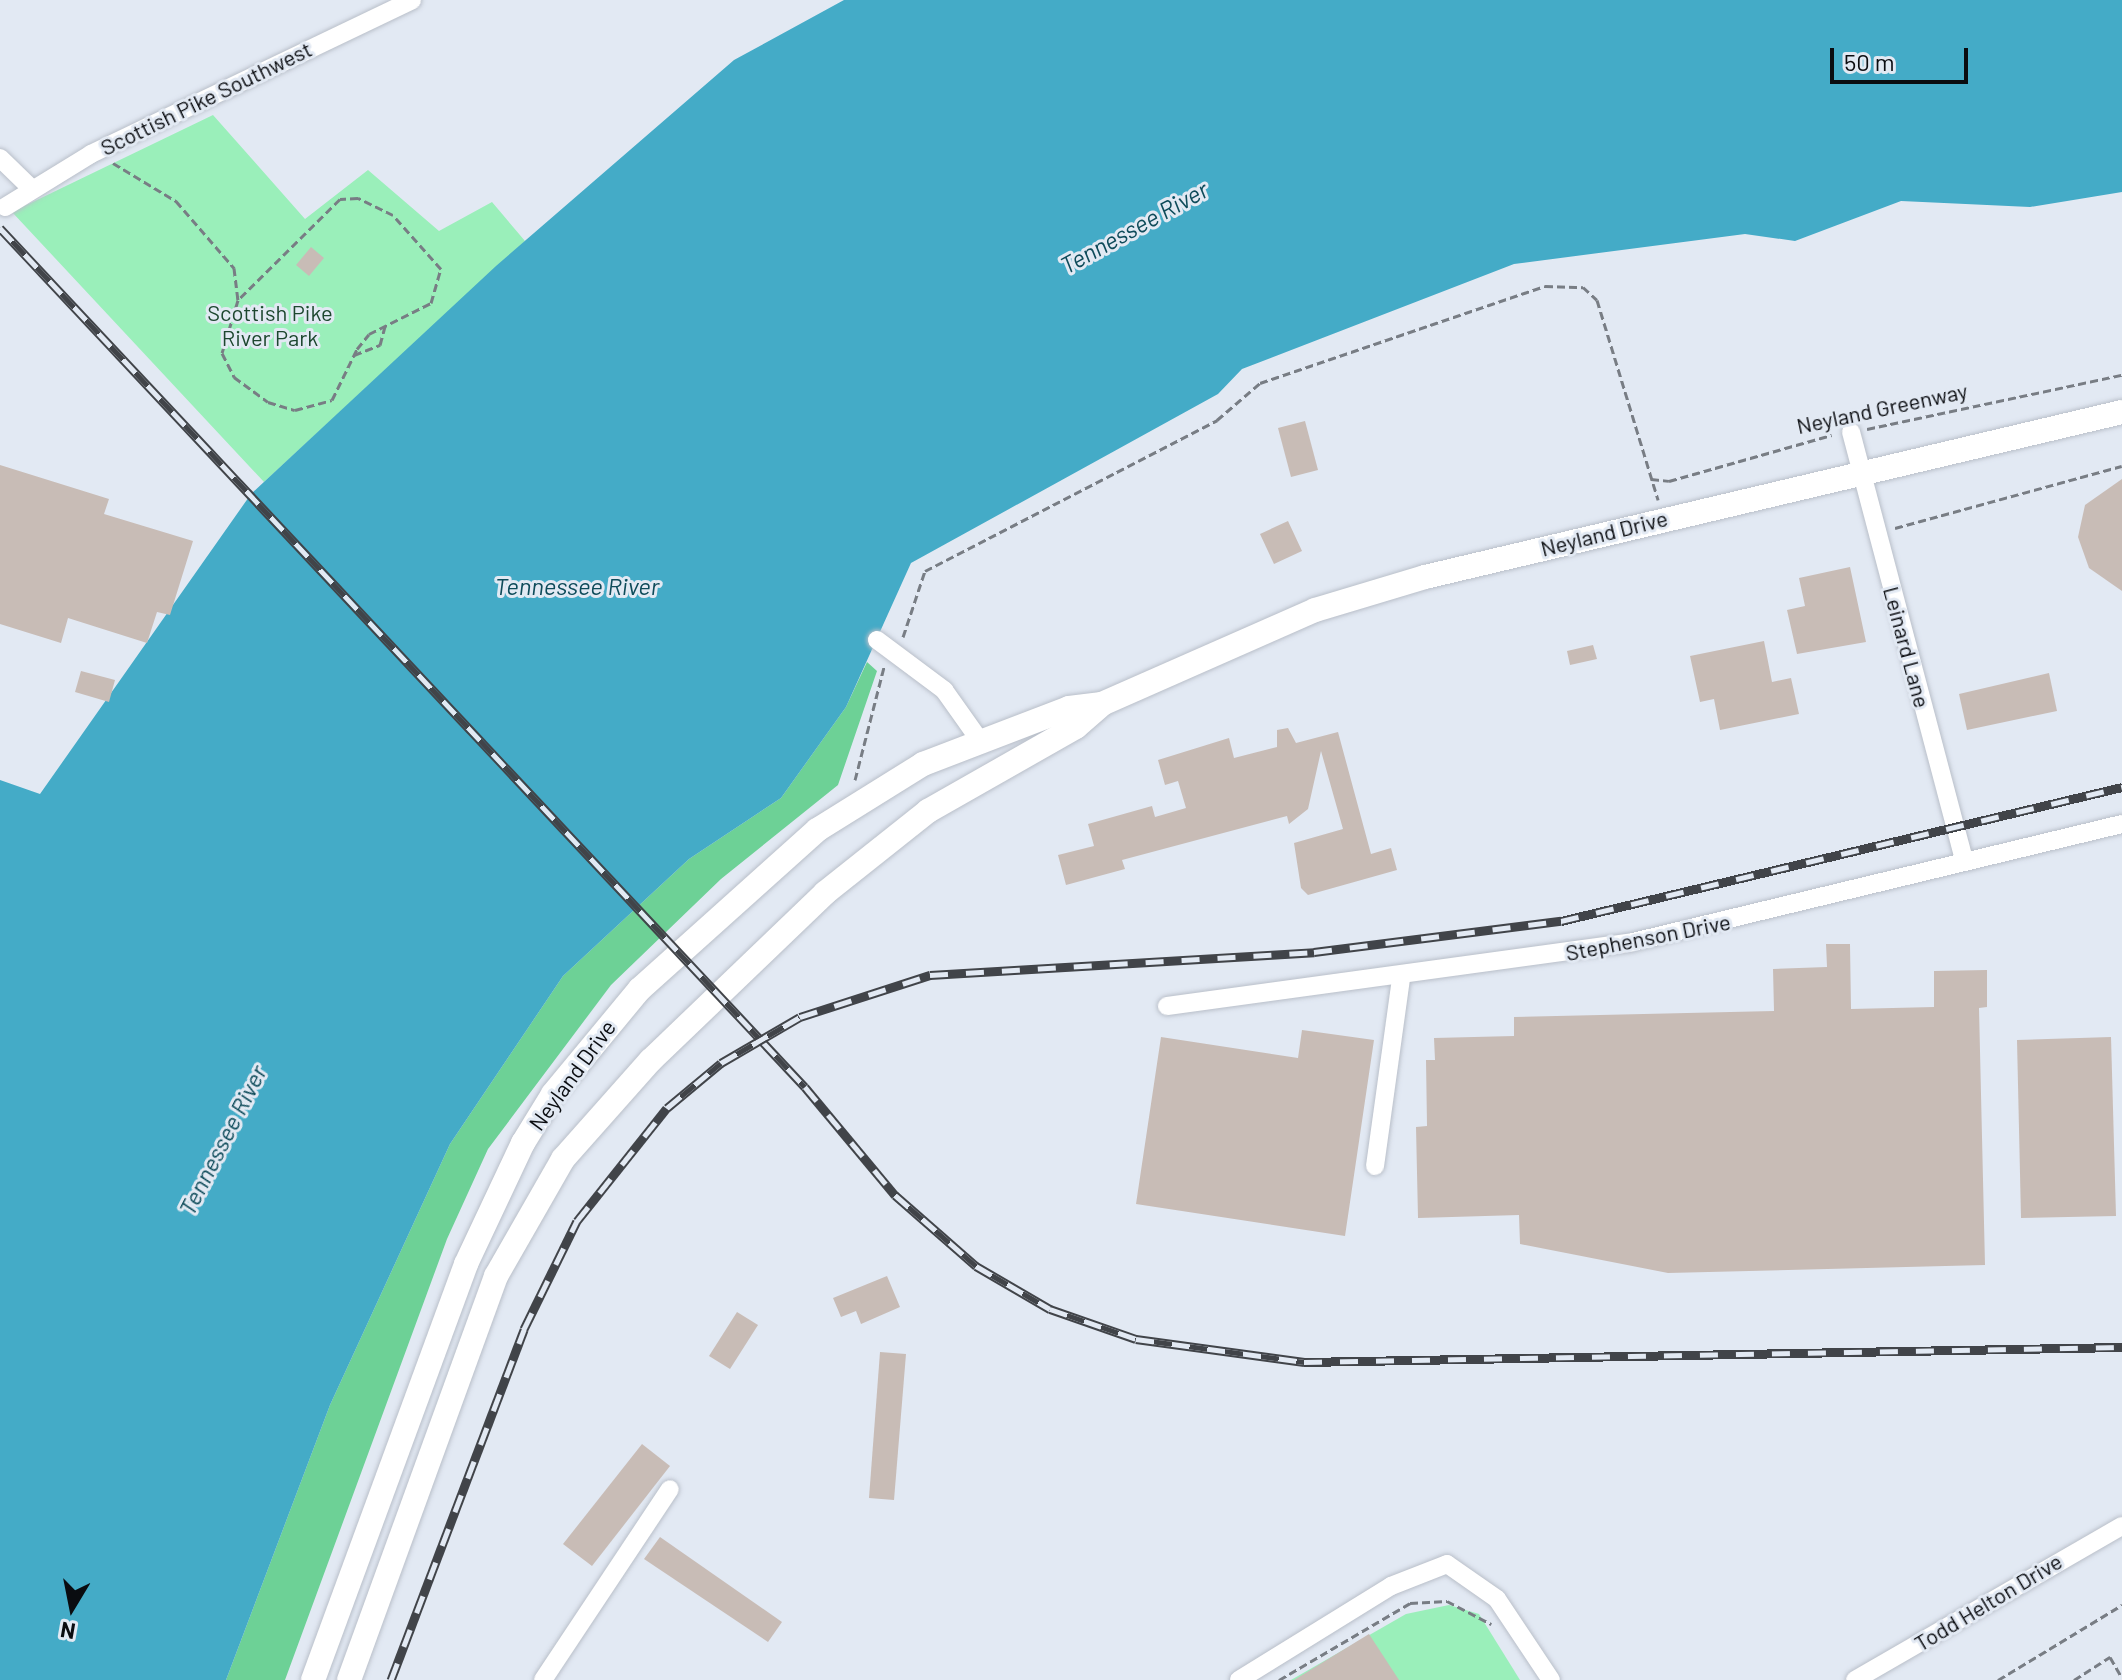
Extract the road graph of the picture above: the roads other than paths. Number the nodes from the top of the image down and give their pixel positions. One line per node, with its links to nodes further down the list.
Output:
1 (412, 0): 3 (street, Scottish Pike Southwest)
2 (0, 158): 3 (street)
3 (31, 188): 4 (street, Scottish Pike Southwest)
4 (5, 207)
5 (2122, 412): 7 (main road, Neyland Drive)
6 (1851, 432): 7 (street, Leinard Lane)
7 (1861, 471): 9 (main road, Neyland Drive); 12 (street, Leinard Lane)
8 (877, 640): 10 (street)
9 (1102, 704): 10 (main road, Neyland Drive); 19 (main road, Neyland Drive)
10 (981, 742): 18 (main road, Neyland Drive)
11 (2122, 824): 12 (street, Stephenson Drive)
12 (1964, 861): 13 (street, Stephenson Drive)
13 (1401, 979): 14 (street, Stephenson Drive); 15 (street)
14 (1167, 1006)
15 (1375, 1166)
16 (670, 1489): 20 (street)
17 (2122, 1526): 23 (street, Todd Helton Drive)
18 (313, 1680)
19 (349, 1680)
20 (543, 1680)
21 (1239, 1680): 22 (street)
22 (1551, 1680)
23 (1855, 1680)

